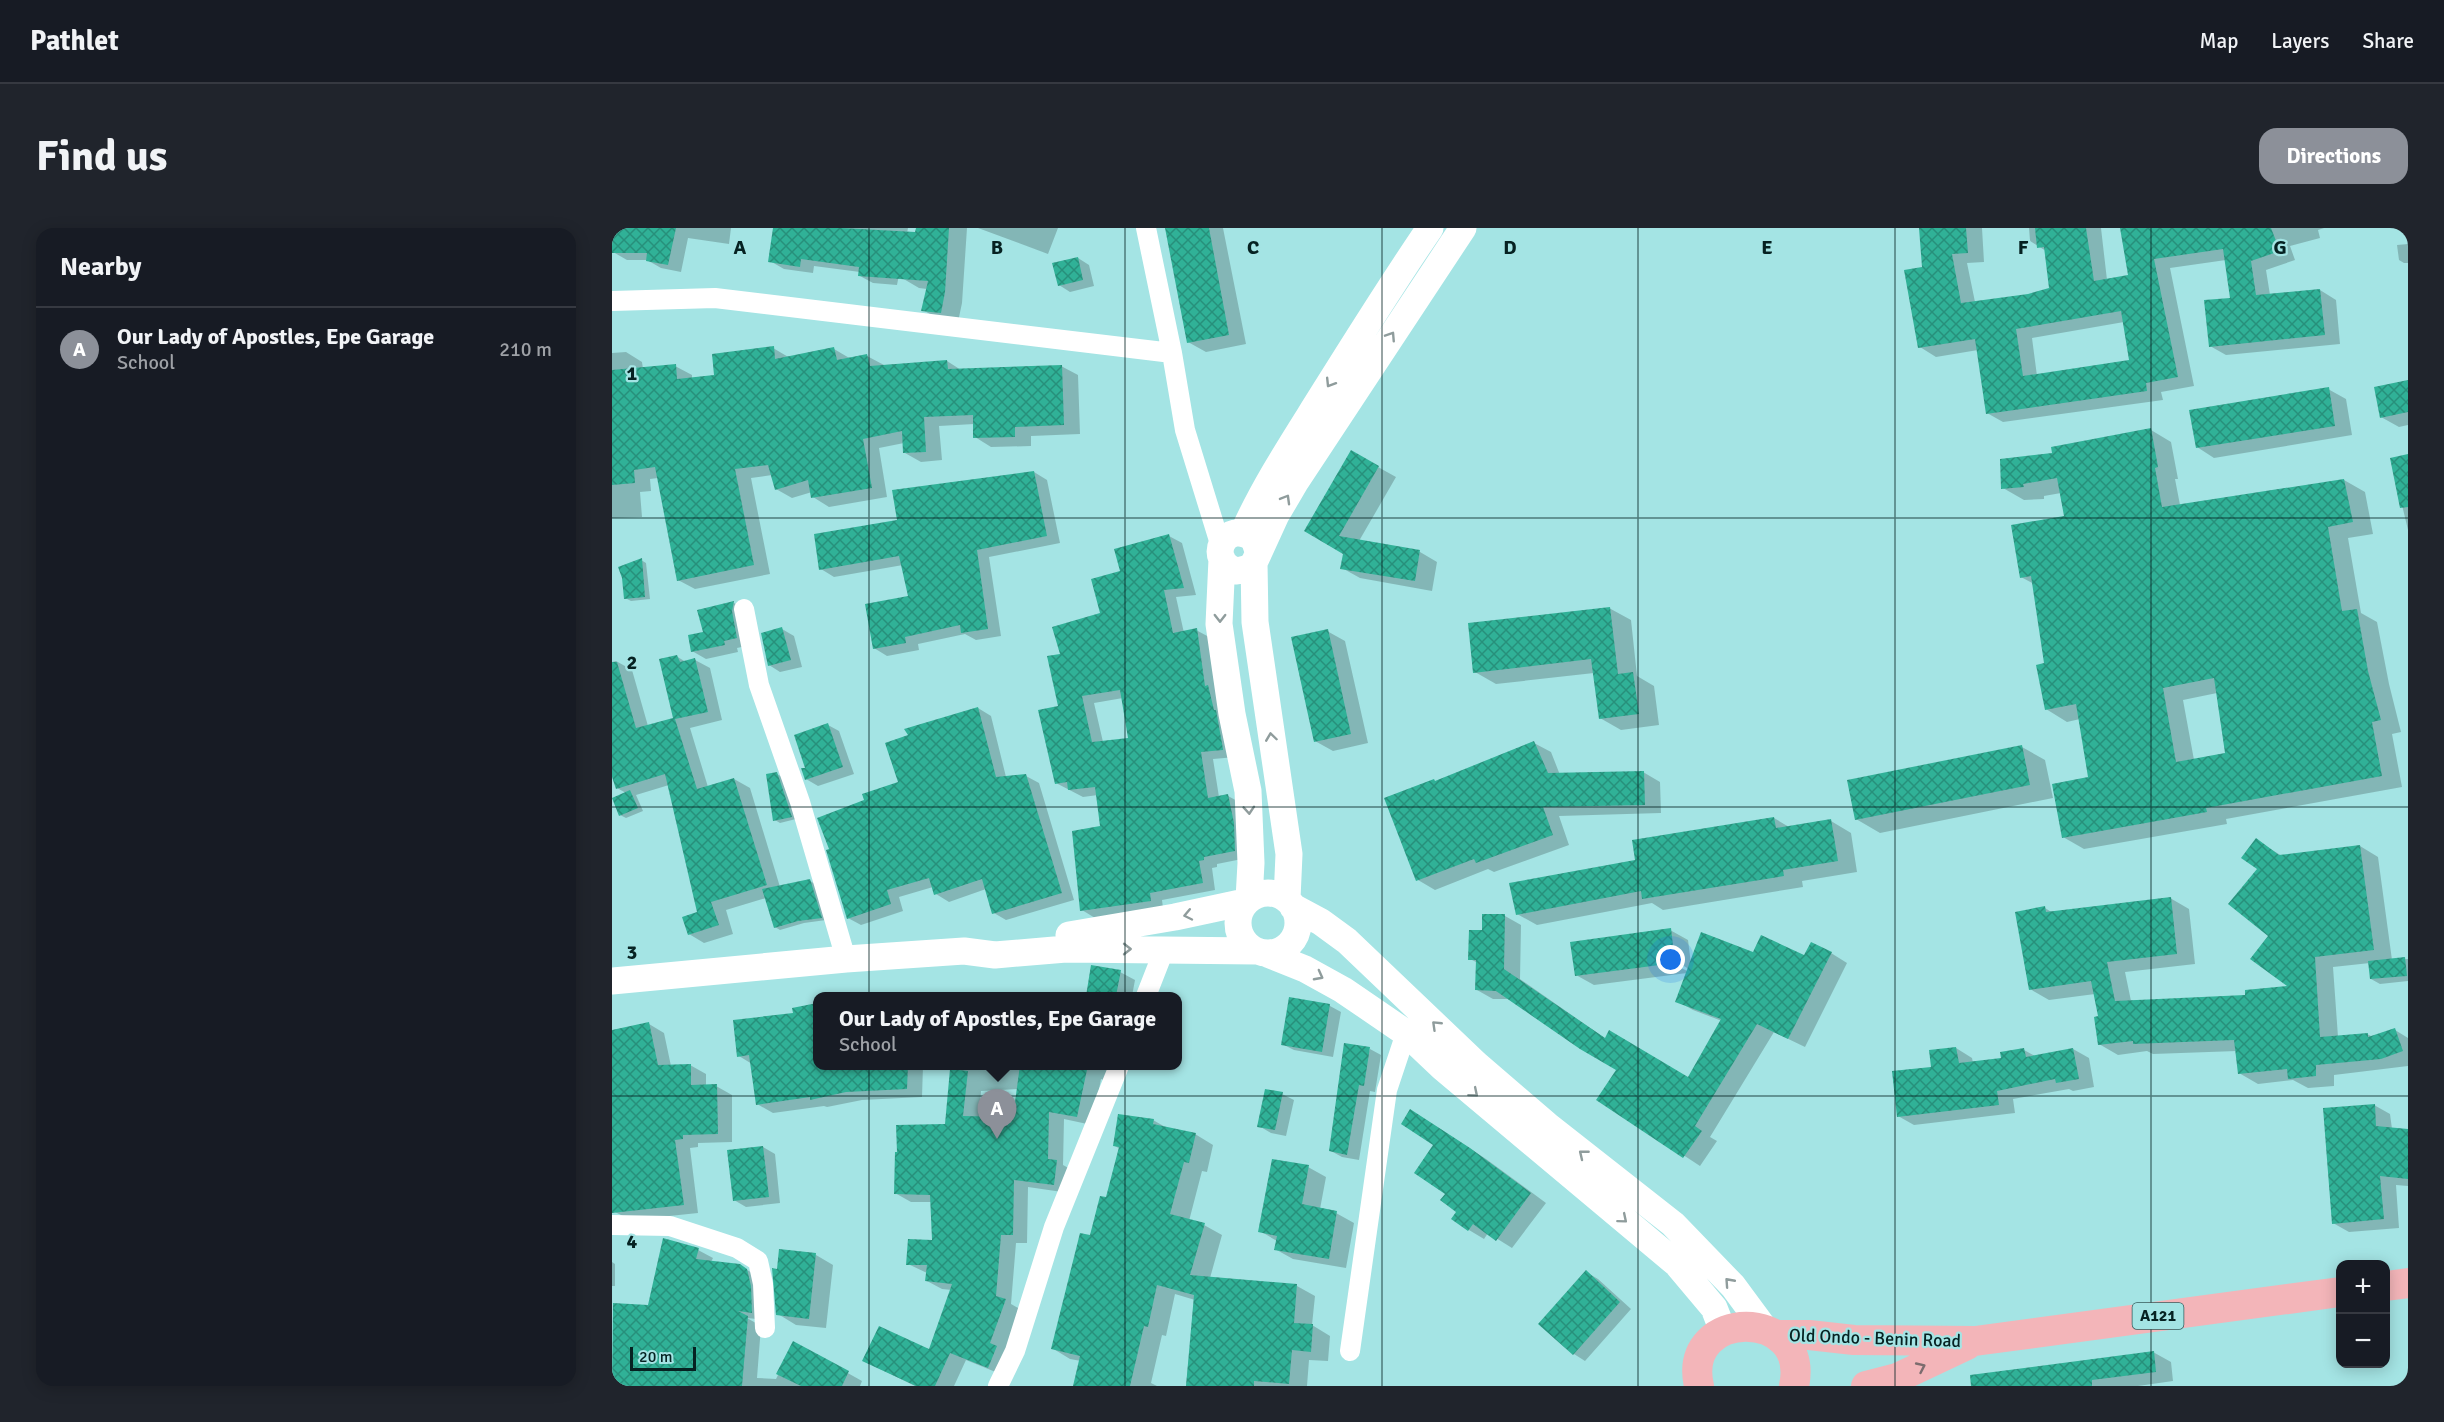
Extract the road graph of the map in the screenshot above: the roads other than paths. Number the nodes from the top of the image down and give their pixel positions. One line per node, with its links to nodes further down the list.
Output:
1 (1146, 228): 5 (street)
2 (1430, 228): 6 (street, one-way to 6)
3 (1463, 228): 6 (street, one-way to 3)
4 (612, 301): 5 (street)
5 (1172, 353): 7 (street)
6 (1252, 549): 7 (street); 10 (street, one-way to 6)
7 (1221, 553): 9 (street, one-way to 9)
8 (744, 609): 14 (street)
9 (1247, 901): 10 (street); 12 (street, one-way to 12); 13 (street)
10 (1290, 903): 13 (street); 25 (street, one-way to 10)
11 (1164, 950): 12 (street, one-way to 11); 13 (street); 16 (street)
12 (964, 951): 14 (street)
13 (1261, 952): 17 (street, one-way to 17)
14 (846, 959): 15 (street)
15 (612, 981)
16 (1148, 992)
17 (1406, 1033): 24 (street, one-way to 24); 27 (street)
18 (1117, 1070): 30 (street)
19 (612, 1225): 23 (street)
20 (2408, 1283): 21 (main road)
21 (2390, 1285)
22 (2336, 1293): 26 (main road, Old Ondo - Benin Road / A121)
23 (765, 1328)
24 (1723, 1331): 25 (main road, Old Ondo - Benin Road); 28 (main road)
25 (1770, 1332): 26 (main road, Old Ondo - Benin Road / A121); 31 (main road, Old Ondo - Benin Road)
26 (1975, 1341): 29 (main road, Old Ondo - Benin Road / A121, one-way to 26)
27 (1350, 1351)
28 (1695, 1383)
29 (1875, 1385)
30 (998, 1386)
31 (1794, 1386)

